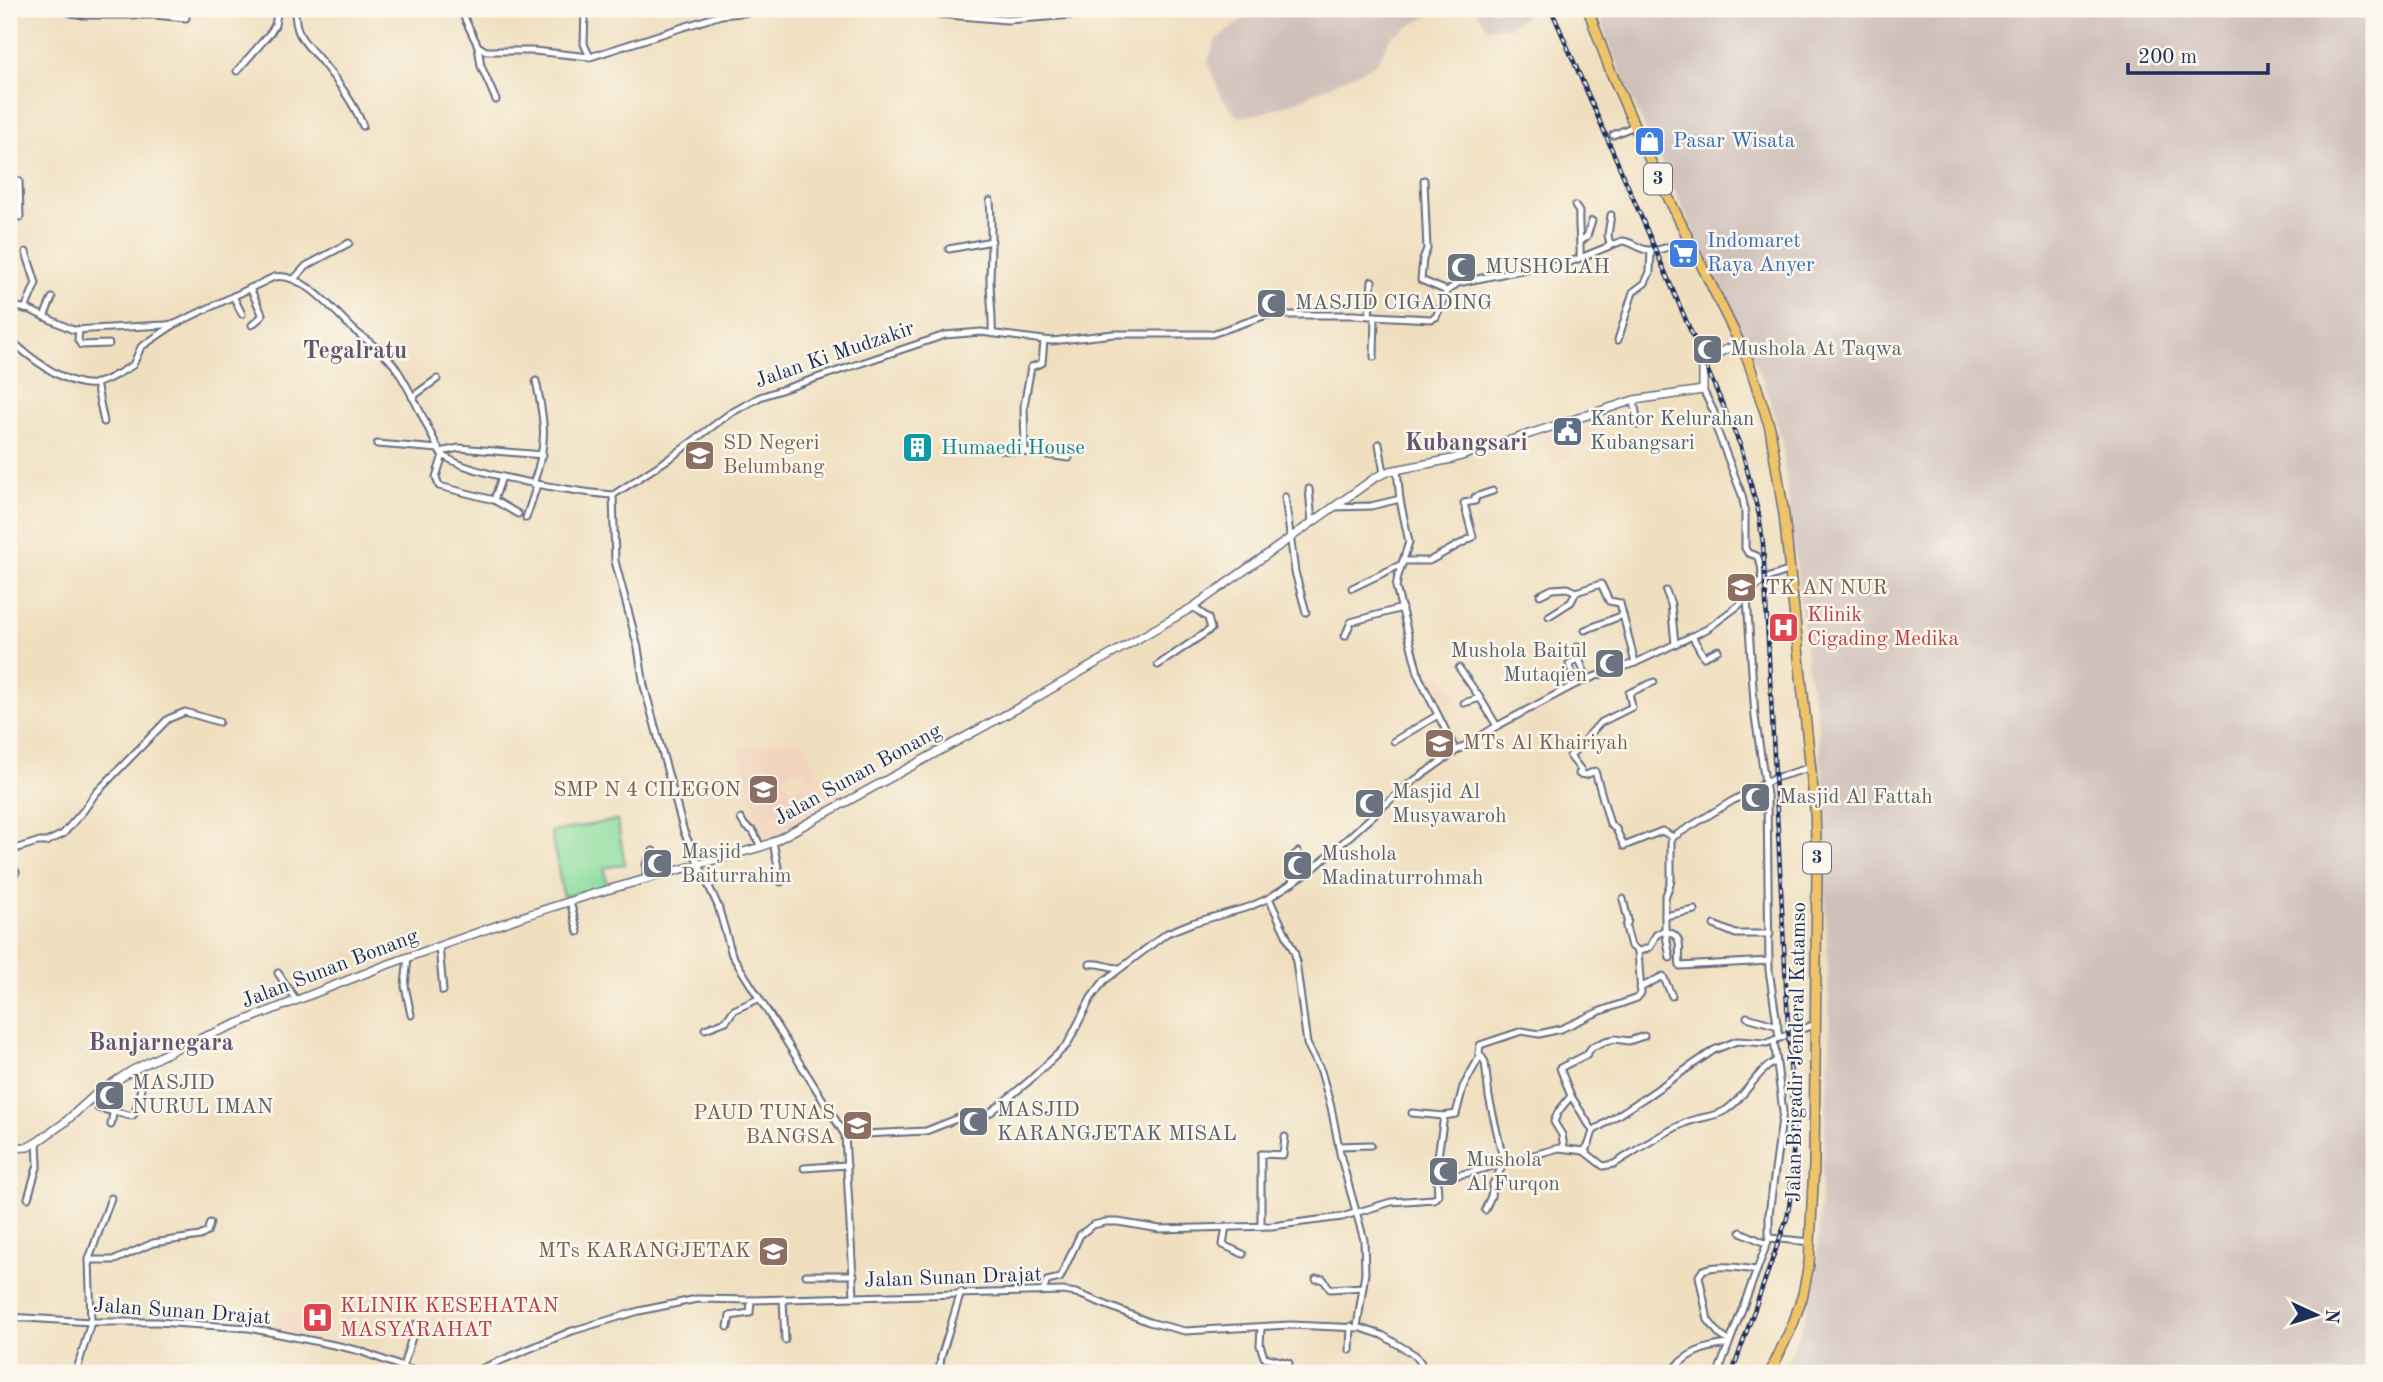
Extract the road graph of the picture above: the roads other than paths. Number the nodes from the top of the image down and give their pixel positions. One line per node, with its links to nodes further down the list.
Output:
1 (63, 9): 11 (street)
2 (278, 9): 16 (street)
3 (295, 9): 18 (street)
4 (460, 9): 14 (street)
5 (585, 9): 15 (street)
6 (781, 9): 15 (street)
7 (879, 9): 10 (street)
8 (1108, 9): 12 (street)
9 (1588, 9): 19 (highway, Jalan Brigadir Jenderal Katamso / 3)
10 (909, 10): 12 (street)
11 (132, 12): 13 (street)
12 (974, 12)
13 (186, 18)
14 (478, 46): 15 (street); 17 (street)
15 (590, 57)
16 (237, 71)
17 (496, 100)
18 (363, 126)
19 (1634, 126): 20 (street); 30 (highway, Jalan Brigadir Jenderal Katamso / 3)
20 (1613, 135)
21 (1424, 180): 42 (street)
22 (19, 181): 24 (street)
23 (12, 198): 24 (street)
24 (19, 199): 28 (street)
25 (990, 201): 31 (street)
26 (1574, 206): 32 (street)
27 (1611, 215): 34 (street)
28 (20, 217)
29 (1592, 221): 32 (street)
30 (1687, 238): 36 (street); 58 (highway, Jalan Brigadir Jenderal Katamso / 3)
31 (992, 241): 35 (street); 53 (street)
32 (1580, 242): 38 (street)
33 (349, 243): 39 (street)
34 (1610, 245): 36 (street); 38 (street)
35 (949, 249)
36 (1651, 250): 55 (street)
37 (26, 253): 46 (street)
38 (1580, 258): 42 (street)
39 (294, 279): 41 (street); 64 (street)
40 (1372, 281): 48 (street)
41 (250, 288): 43 (street); 51 (street)
42 (1447, 292): 48 (street, Jalan Ki Mudzakir)
43 (233, 296): 47 (street); 50 (street)
44 (52, 298): 49 (street)
45 (9, 305): 46 (street)
46 (25, 309): 49 (street)
47 (242, 314)
48 (1372, 316): 56 (street, Jalan Ki Mudzakir); 59 (street)
49 (44, 317): 52 (street)
50 (175, 324): 52 (street); 62 (street)
51 (252, 325)
52 (79, 330): 57 (street)
53 (992, 334): 56 (street, Jalan Ki Mudzakir); 81 (street, Jalan Ki Mudzakir)
54 (9, 338): 62 (street)
55 (1618, 340)
56 (1044, 341): 72 (street)
57 (109, 344)
58 (1740, 344): 63 (street); 91 (highway, Jalan Brigadir Jenderal Katamso / 3)
59 (1374, 357)
60 (437, 379): 64 (street)
61 (536, 381): 73 (street)
62 (96, 383): 66 (street)
63 (1703, 390): 65 (street, Jalan Sunan Bonang); 92 (street)
64 (412, 397): 71 (street)
65 (1634, 400): 67 (street); 75 (street, Jalan Sunan Bonang)
66 (104, 422)
67 (1638, 425)
68 (377, 444): 71 (street)
69 (1379, 444): 76 (street)
70 (1002, 450): 72 (street)
71 (441, 452): 73 (street); 77 (street); 84 (street)
72 (1025, 452): 74 (street)
73 (543, 455): 78 (street)
74 (1069, 458)
75 (1397, 470): 76 (street, Jalan Sunan Bonang); 83 (street)
76 (1384, 473): 85 (street, Jalan Sunan Bonang)
77 (502, 477): 78 (street); 84 (street)
78 (535, 484): 81 (street); 87 (street)
79 (1309, 489): 88 (street)
80 (1493, 491): 90 (street)
81 (613, 495): 132 (street)
82 (1285, 497): 89 (street)
83 (1400, 499): 85 (street); 90 (street)
84 (494, 500): 86 (street)
85 (1333, 507): 88 (street, Jalan Sunan Bonang)
86 (518, 514)
87 (526, 517)
88 (1312, 523): 89 (street, Jalan Sunan Bonang)
89 (1291, 536): 98 (street, Jalan Sunan Bonang); 100 (street)
90 (1403, 563): 93 (street); 99 (street)
91 (1788, 571): 92 (street); 123 (highway, Jalan Brigadir Jenderal Katamso / 3)
92 (1761, 582): 97 (street)
93 (1352, 588)
94 (1666, 591): 106 (street)
95 (1576, 592): 96 (street); 101 (street); 102 (street)
96 (1540, 595)
97 (1747, 598): 105 (street); 124 (street)
98 (1193, 607): 111 (street); 127 (street, Jalan Sunan Bonang)
99 (1402, 608): 104 (street); 118 (street)
100 (1306, 612)
101 (1623, 615): 103 (street); 110 (street)
102 (1549, 616)
103 (1585, 630)
104 (1345, 636)
105 (1692, 636): 106 (street); 108 (street)
106 (1675, 644): 110 (street)
107 (1578, 646): 109 (street)
108 (1718, 650)
109 (1578, 659): 113 (street); 115 (street)
110 (1635, 663): 113 (street)
111 (1158, 665)
112 (1459, 668): 116 (street)
113 (1587, 679): 115 (street)
114 (1654, 682): 126 (street)
115 (1576, 684): 120 (street)
116 (1480, 698): 117 (street); 120 (street)
117 (1464, 703)
118 (1438, 715): 121 (street); 122 (street)
119 (219, 722): 131 (street)
120 (1497, 726): 122 (street)
121 (1394, 741)
122 (1456, 751): 136 (street)
123 (1812, 767): 124 (street); 162 (highway, Jalan Brigadir Jenderal Katamso / 3)
124 (1766, 783): 126 (street); 146 (street)
125 (741, 819): 128 (street)
126 (1674, 837): 142 (street)
127 (773, 842): 128 (street, Jalan Sunan Bonang); 135 (street)
128 (761, 847): 132 (street, Jalan Sunan Bonang)
129 (653, 850): 134 (street)
130 (1298, 852): 136 (street)
131 (9, 854)
132 (698, 865): 134 (street, Jalan Sunan Bonang); 158 (street)
133 (9, 866): 137 (street)
134 (646, 880): 140 (street, Jalan Sunan Bonang)
135 (781, 882)
136 (1293, 882): 138 (street)
137 (9, 884)
138 (1269, 898): 153 (street); 182 (street)
139 (1623, 900): 148 (street)
140 (570, 901): 145 (street); 147 (street, Jalan Sunan Bonang)
141 (1695, 910): 142 (street)
142 (1665, 916): 144 (street)
143 (1714, 925): 146 (street)
144 (1666, 931): 148 (street); 150 (street); 151 (street)
145 (578, 932)
146 (1770, 933): 151 (street)
147 (439, 946): 149 (street, Jalan Sunan Bonang); 156 (street)
148 (1639, 951): 155 (street)
149 (408, 957): 159 (street, Jalan Sunan Bonang); 160 (street)
150 (1671, 958)
151 (1769, 961): 163 (street)
152 (1090, 964): 153 (street)
153 (1119, 968): 178 (street)
154 (278, 972): 159 (street)
155 (1640, 988): 157 (street); 167 (street)
156 (443, 991)
157 (1672, 996)
158 (758, 999): 164 (street); 178 (street)
159 (296, 1000): 169 (street, Jalan Sunan Bonang)
160 (411, 1015)
161 (1747, 1017): 163 (street)
162 (1816, 1024): 166 (street); 199 (highway, Jalan Brigadir Jenderal Katamso / 3)
163 (1778, 1026): 166 (street)
164 (705, 1029)
165 (1644, 1036): 172 (street)
166 (1777, 1038): 168 (street); 177 (street)
167 (1480, 1056): 175 (street); 186 (street)
168 (1776, 1061): 185 (street); 198 (street)
169 (115, 1081): 171 (street, Jalan Sunan Bonang); 173 (street)
170 (142, 1084): 173 (street)
171 (96, 1094): 173 (street); 180 (street, Jalan Sunan Bonang)
172 (1572, 1096): 177 (street); 184 (street)
173 (113, 1112): 176 (street)
174 (1412, 1113): 175 (street)
175 (1444, 1116): 189 (street)
176 (111, 1125)
177 (1593, 1131): 185 (street)
178 (845, 1135): 187 (street)
179 (1285, 1137): 196 (street)
180 (37, 1142): 183 (street, Jalan Sunan Bonang); 190 (street)
181 (1371, 1145): 182 (street)
182 (1339, 1146): 193 (street)
183 (9, 1148)
184 (1564, 1148): 185 (street); 186 (street)
185 (1584, 1151)
186 (1504, 1163): 189 (street); 192 (street)
187 (847, 1165): 188 (street); 204 (street)
188 (804, 1168)
189 (1437, 1179): 193 (street)
190 (28, 1198)
191 (111, 1198): 201 (street)
192 (1485, 1210)
193 (1358, 1213): 196 (street); 206 (street)
194 (210, 1223): 201 (street)
195 (1226, 1226): 196 (street); 200 (street); 207 (street)
196 (1261, 1226)
197 (1741, 1232): 198 (street)
198 (1768, 1241): 199 (street); 202 (street)
199 (1812, 1242): 231 (highway, Jalan Brigadir Jenderal Katamso / 3)
200 (1243, 1254)
201 (89, 1260): 213 (street)
202 (1757, 1270): 219 (street); 219 (street)
203 (806, 1275): 204 (street)
204 (854, 1275): 209 (street)
205 (1316, 1279): 206 (street)
206 (1363, 1287): 215 (street)
207 (1043, 1291): 208 (street, Jalan Sunan Drajat); 217 (street, Jalan Sunan Drajat)
208 (961, 1292): 209 (street, Jalan Sunan Drajat); 227 (street)
209 (854, 1296): 210 (street, Jalan Sunan Drajat)
210 (783, 1299): 211 (street, Jalan Sunan Drajat); 218 (street)
211 (751, 1300): 216 (street); 226 (street, Jalan Sunan Drajat)
212 (9, 1317): 213 (street, Jalan Sunan Drajat)
213 (91, 1322): 222 (street, Jalan Sunan Drajat); 224 (street)
214 (416, 1324): 222 (street)
215 (1354, 1326): 217 (street, Jalan Sunan Drajat); 220 (street); 228 (street, Jalan Sunan Drajat)
216 (728, 1327)
217 (1261, 1328): 221 (street)
218 (785, 1340)
219 (1729, 1343): 229 (street); 230 (street)
220 (1350, 1350)
221 (1289, 1363)
222 (402, 1370): 223 (street, Jalan Sunan Drajat)
223 (420, 1372): 225 (street, Jalan Sunan Drajat)
224 (76, 1373)
225 (432, 1373)
226 (471, 1373)
227 (939, 1373)
228 (1421, 1373)
229 (1671, 1373)
230 (1718, 1373)
231 (1770, 1373)

